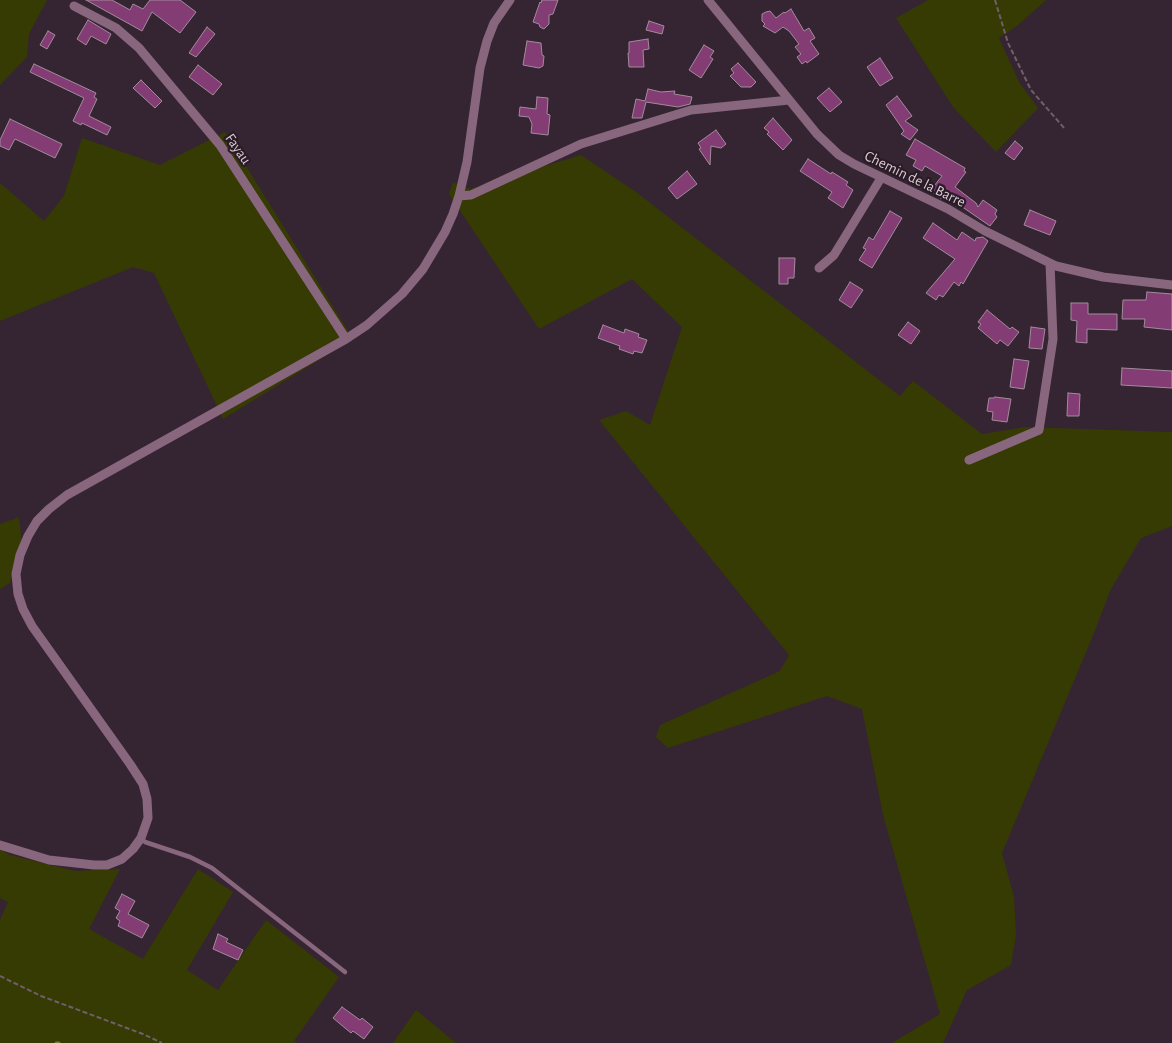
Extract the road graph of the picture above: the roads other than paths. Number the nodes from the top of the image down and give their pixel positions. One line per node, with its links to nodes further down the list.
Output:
1 (510, 0): 6 (street)
2 (708, 0): 4 (street, Chemin de la Barre)
3 (74, 6): 10 (street, Fayau)
4 (789, 100): 5 (street, Chemin de la Barre); 6 (street)
5 (881, 178): 7 (street, Chemin de la Barre); 8 (street)
6 (459, 196): 10 (street)
7 (1050, 263): 9 (street, Chemin de la Barre); 11 (street)
8 (819, 268)
9 (1172, 284)
10 (346, 339): 12 (street)
11 (970, 460)
12 (141, 838): 13 (street); 14 (lane)
13 (0, 845)
14 (346, 972)

